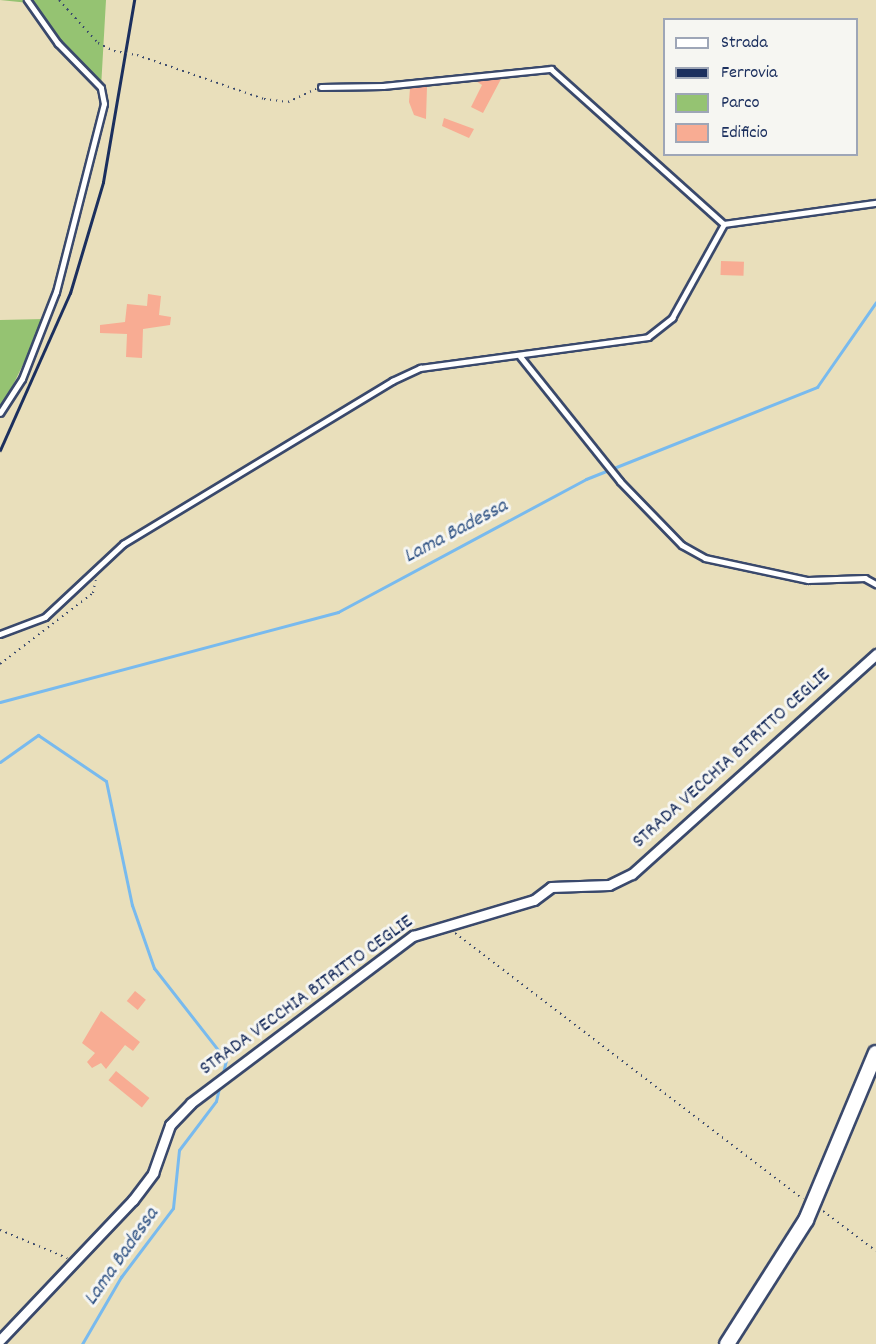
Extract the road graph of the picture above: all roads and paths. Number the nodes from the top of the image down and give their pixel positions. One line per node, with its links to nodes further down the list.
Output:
1 (27, 0): 7 (lane)
2 (58, 0): 3 (path, bridge)
3 (321, 87): 5 (lane)
4 (876, 203): 5 (lane)
5 (724, 224): 6 (lane)
6 (520, 356): 8 (lane); 9 (lane)
7 (0, 413)
8 (96, 571): 10 (lane); 12 (path)
9 (876, 584)
10 (0, 634)
11 (876, 654): 13 (street, STRADA VECCHIA BITRITTO CEGLIE)
12 (0, 664)
13 (442, 924): 15 (path); 18 (street, STRADA VECCHIA BITRITTO CEGLIE)
14 (876, 1053): 15 (main road)
15 (814, 1204): 17 (path); 20 (main road)
16 (0, 1230): 18 (path)
17 (876, 1251)
18 (75, 1262): 19 (street, STRADA VECCHIA BITRITTO CEGLIE)
19 (0, 1340)
20 (727, 1344)

